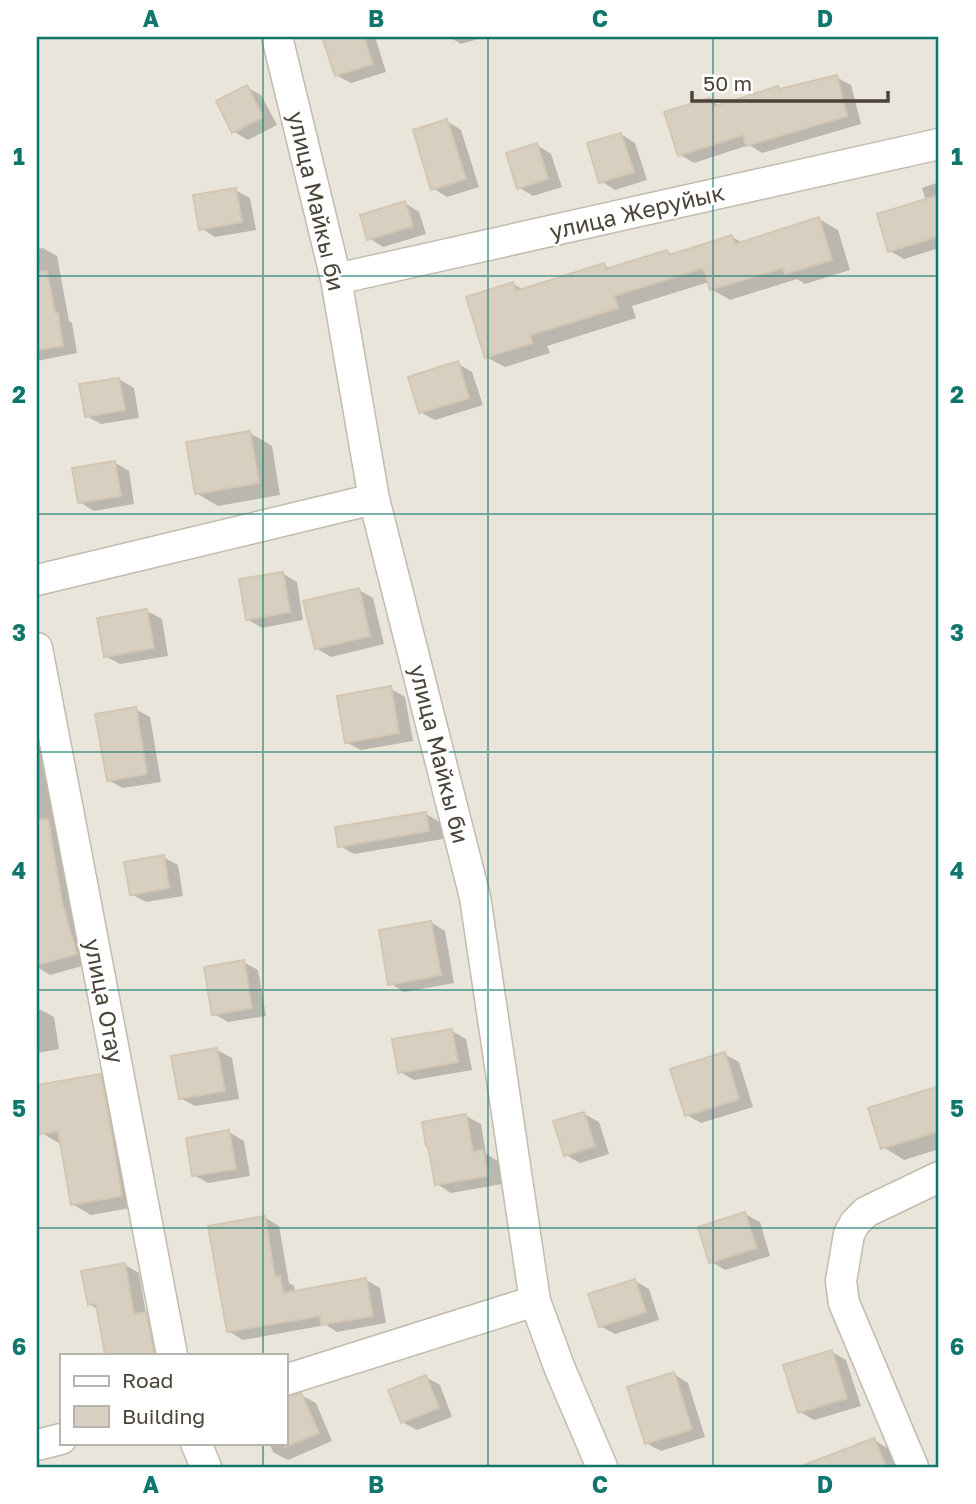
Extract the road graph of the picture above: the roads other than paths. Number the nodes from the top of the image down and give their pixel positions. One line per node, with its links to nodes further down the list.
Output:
1 (277, 37): 3 (street, улица Майкы би)
2 (939, 144): 3 (street, улица Жеруйык)
3 (336, 279): 4 (street, улица Майкы би)
4 (374, 499): 5 (street); 8 (street, улица Майкы би)
5 (37, 580)
6 (37, 648): 9 (street, улица Отау)
7 (939, 1177): 16 (street)
8 (535, 1301): 10 (street); 15 (street, улица Майкы би)
9 (172, 1354)
10 (287, 1379)
11 (60, 1439): 13 (street)
12 (196, 1444): 14 (street)
13 (37, 1445)
14 (206, 1467)
15 (602, 1467)
16 (913, 1467)

